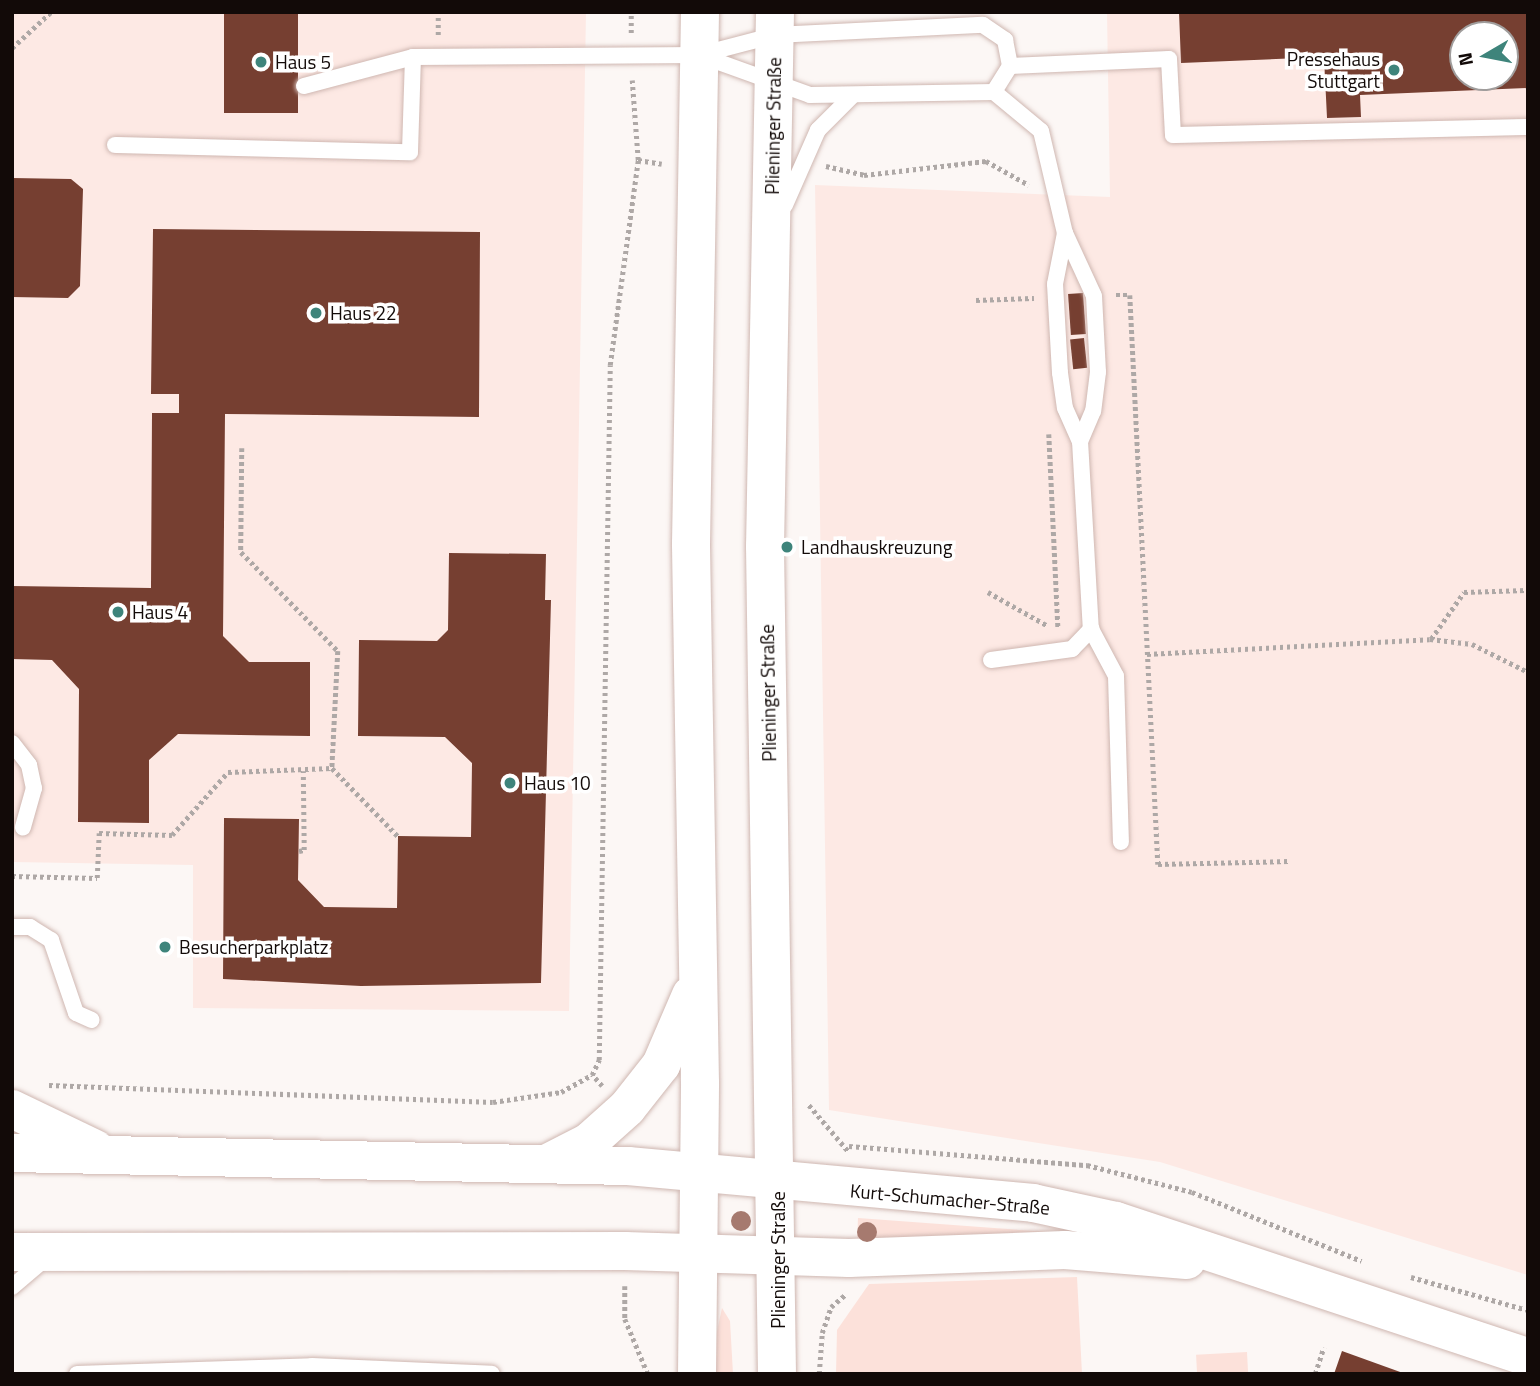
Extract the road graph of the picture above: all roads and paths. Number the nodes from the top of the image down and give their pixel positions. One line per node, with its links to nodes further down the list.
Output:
1 (51, 12): 6 (path)
2 (631, 12): 8 (path)
3 (700, 12): 7 (main road)
4 (982, 19): 5 (lane); 10 (lane)
5 (775, 24): 7 (lane); 11 (main road, Plieninger Straße)
6 (12, 48)
7 (699, 55): 8 (lane); 11 (lane); 44 (main road)
8 (631, 56): 9 (lane); 46 (path)
9 (413, 57): 12 (lane); 16 (lane)
10 (1010, 66): 13 (lane); 15 (lane)
11 (774, 85): 14 (lane); 20 (main road, Plieninger Straße)
12 (304, 86)
13 (995, 92): 14 (lane); 19 (lane)
14 (852, 96): 20 (lane)
15 (1528, 127)
16 (115, 145)
17 (819, 164): 18 (path)
18 (1032, 199)
19 (1065, 233): 22 (lane); 25 (lane)
20 (771, 251): 48 (main road, Plieninger Straße)
21 (1041, 285): 23 (path)
22 (1094, 296): 25 (lane); 31 (path)
23 (976, 300)
24 (1048, 423): 28 (path)
25 (1080, 441): 29 (lane)
26 (242, 447): 35 (path)
27 (1528, 590): 30 (path)
28 (988, 592)
29 (1091, 629): 32 (lane); 39 (lane)
30 (1430, 639): 31 (path); 33 (path)
31 (1147, 654): 41 (path)
32 (991, 660)
33 (1528, 672)
34 (12, 743): 37 (lane)
35 (332, 768): 36 (path); 38 (path)
36 (303, 771): 40 (path); 42 (path)
37 (23, 827)
38 (398, 836)
39 (1121, 842)
40 (299, 851)
41 (1288, 860)
42 (12, 876)
43 (12, 927): 45 (lane)
44 (697, 976): 49 (main road); 54 (main road)
45 (92, 1020)
46 (592, 1075): 47 (path); 49 (path)
47 (24, 1095): 51 (main road)
48 (777, 1102): 54 (main road); 55 (main road, Plieninger Straße)
49 (627, 1108): 52 (main road)
50 (13, 1153): 51 (main road, Kurt-Schumacher-Straße)
51 (110, 1156): 52 (main road, Kurt-Schumacher-Straße)
52 (550, 1162): 53 (main road, Kurt-Schumacher-Straße)
53 (628, 1166): 54 (main road, Kurt-Schumacher-Straße); 57 (main road)
54 (717, 1175): 55 (main road, Kurt-Schumacher-Straße); 57 (main road); 58 (main road)
55 (778, 1179): 56 (main road, Kurt-Schumacher-Straße); 58 (main road, Plieninger Straße)
56 (847, 1190): 58 (main road); 64 (main road, Kurt-Schumacher-Straße)
57 (699, 1213): 59 (main road); 62 (main road); 63 (main road)
58 (779, 1238): 63 (main road, Kurt-Schumacher-Straße); 64 (main road, Kurt-Schumacher-Straße); 67 (main road, Plieninger Straße)
59 (625, 1251): 61 (main road, Kurt-Schumacher-Straße); 62 (main road, Kurt-Schumacher-Straße); 72 (path)
60 (12, 1252): 61 (main road, Kurt-Schumacher-Straße)
61 (54, 1252): 65 (lane)
62 (700, 1253): 63 (main road, Kurt-Schumacher-Straße); 66 (main road)
63 (737, 1256): 66 (main road); 67 (main road)
64 (1234, 1263): 69 (main road, Kurt-Schumacher-Straße)
65 (12, 1287)
66 (699, 1317): 73 (main road)
67 (779, 1327): 74 (main road, Plieninger Straße)
68 (1324, 1347): 75 (path)
69 (1528, 1357)
70 (77, 1374): 71 (lane)
71 (492, 1374)
72 (648, 1374)
73 (697, 1374)
74 (777, 1374)
75 (1315, 1374)

